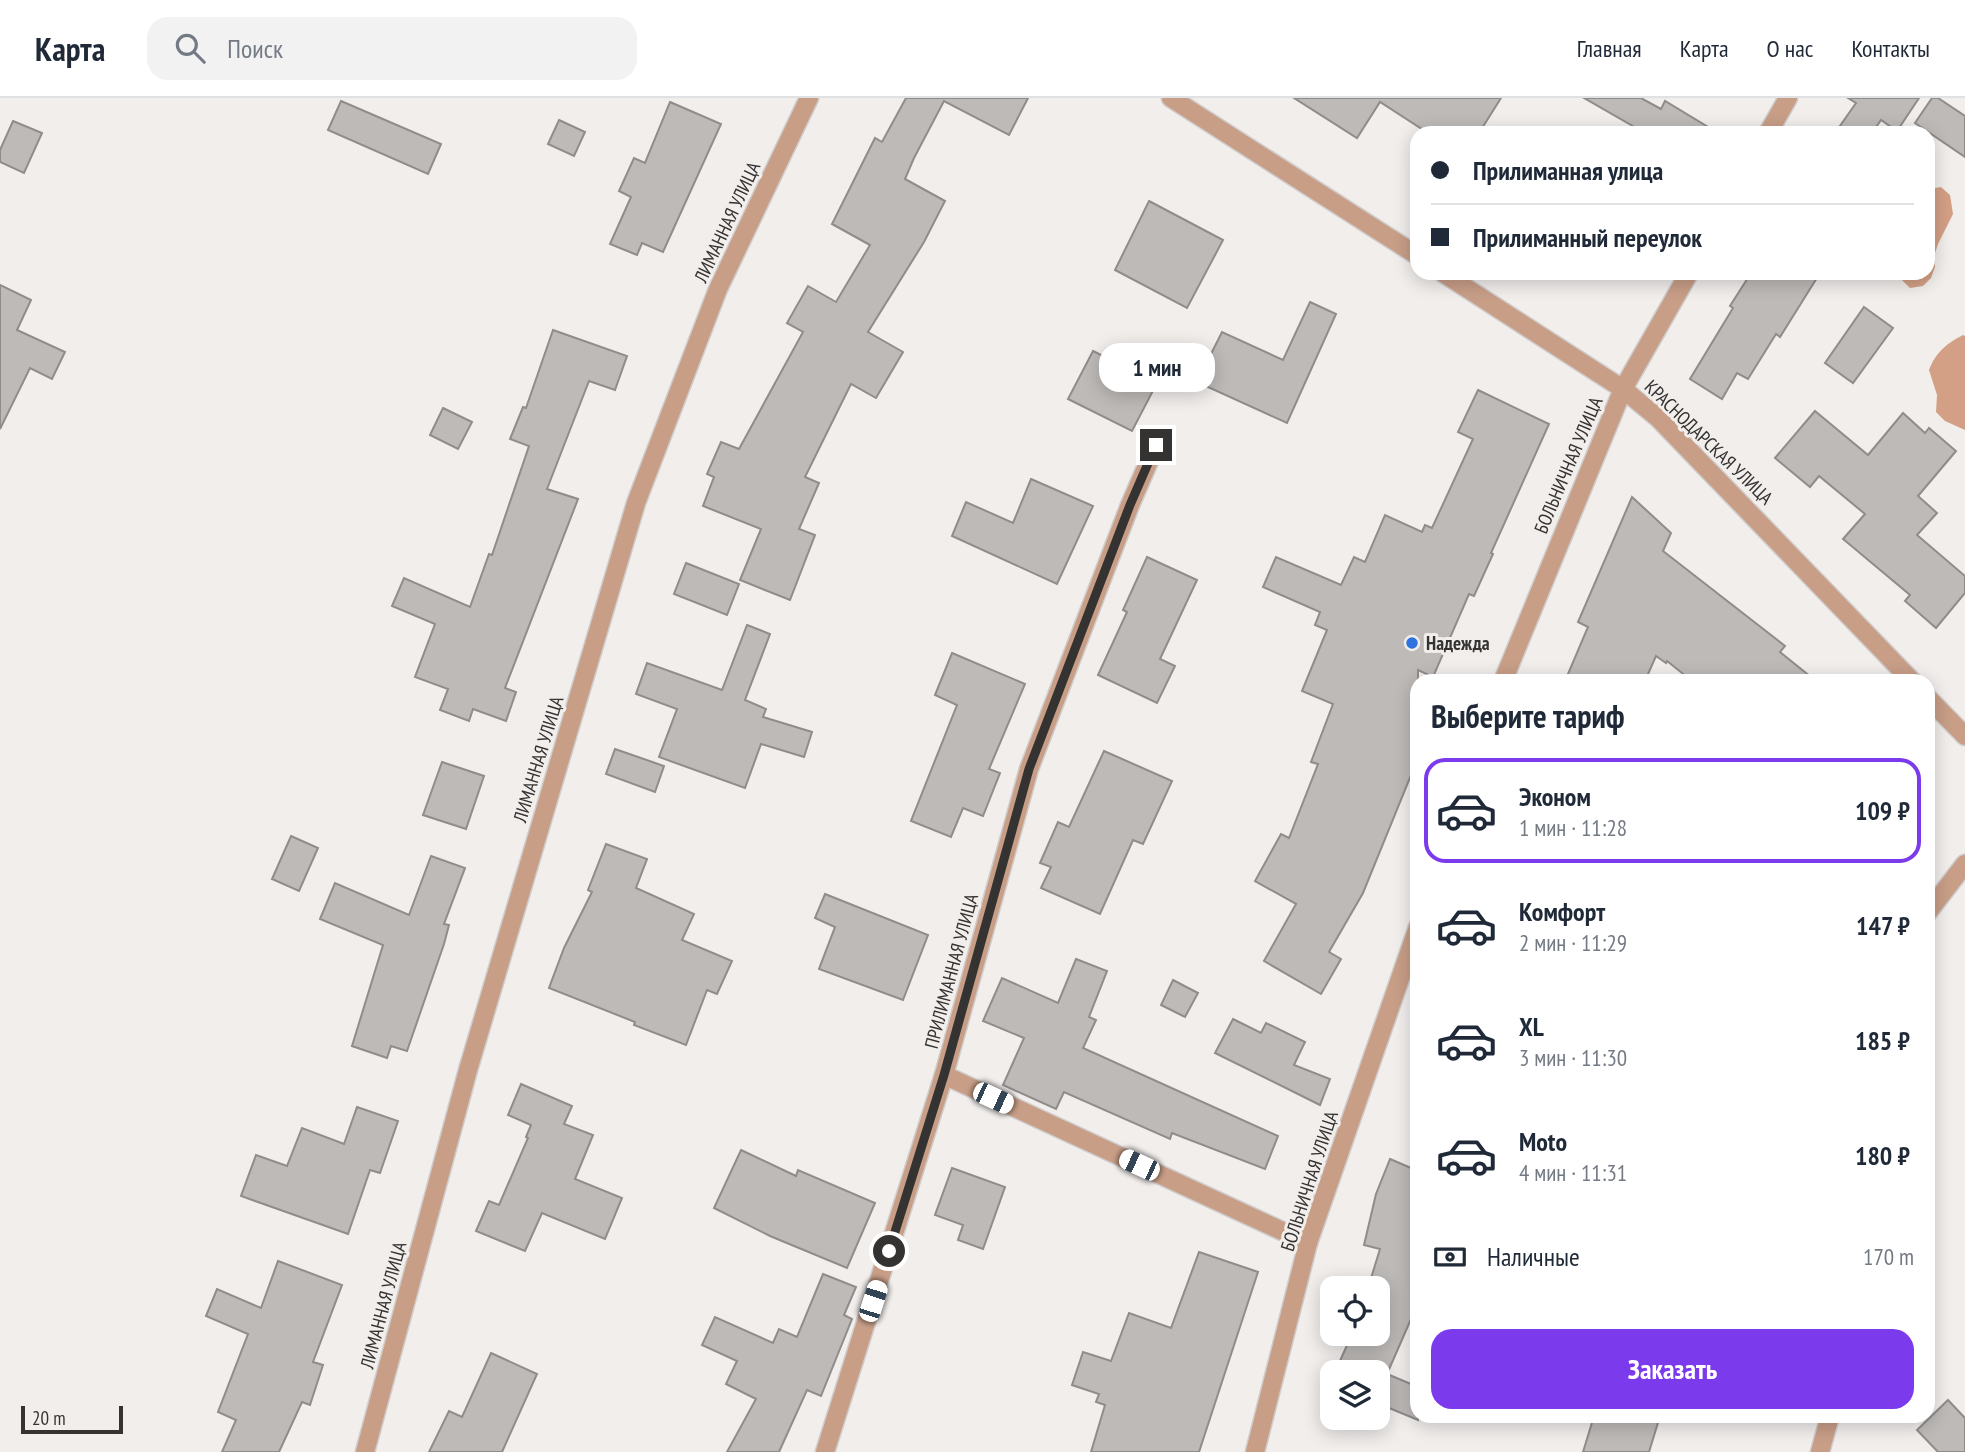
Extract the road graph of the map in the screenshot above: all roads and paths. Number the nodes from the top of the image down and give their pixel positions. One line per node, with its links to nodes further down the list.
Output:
1 (809, 98): 20 (street, ЛИМАННАЯ УЛИЦА)
2 (1171, 98): 5 (street)
3 (1788, 98): 4 (street)
4 (1772, 126)
5 (1410, 252)
6 (1454, 280): 8 (street, КРАСНОДАРСКАЯ УЛИЦА)
7 (1685, 280): 8 (street, БОЛЬНИЧНАЯ УЛИЦА)
8 (1623, 388): 10 (street, БОЛЬНИЧНАЯ УЛИЦА); 11 (street, КРАСНОДАРСКАЯ УЛИЦА)
9 (1156, 445): 17 (street, ПРИЛИМАННАЯ УЛИЦА)
10 (1506, 674)
11 (1905, 674)
12 (1935, 705): 13 (street)
13 (1965, 736)
14 (1965, 864): 15 (street)
15 (1935, 903)
16 (1410, 950): 18 (street, БОЛЬНИЧНАЯ УЛИЦА)
17 (944, 1075): 18 (street); 21 (street, ПРИЛИМАННАЯ УЛИЦА)
18 (1308, 1243): 22 (street, БОЛЬНИЧНАЯ УЛИЦА)
19 (1828, 1423): 23 (street)
20 (365, 1452)
21 (825, 1452)
22 (1255, 1452)
23 (1820, 1452)

